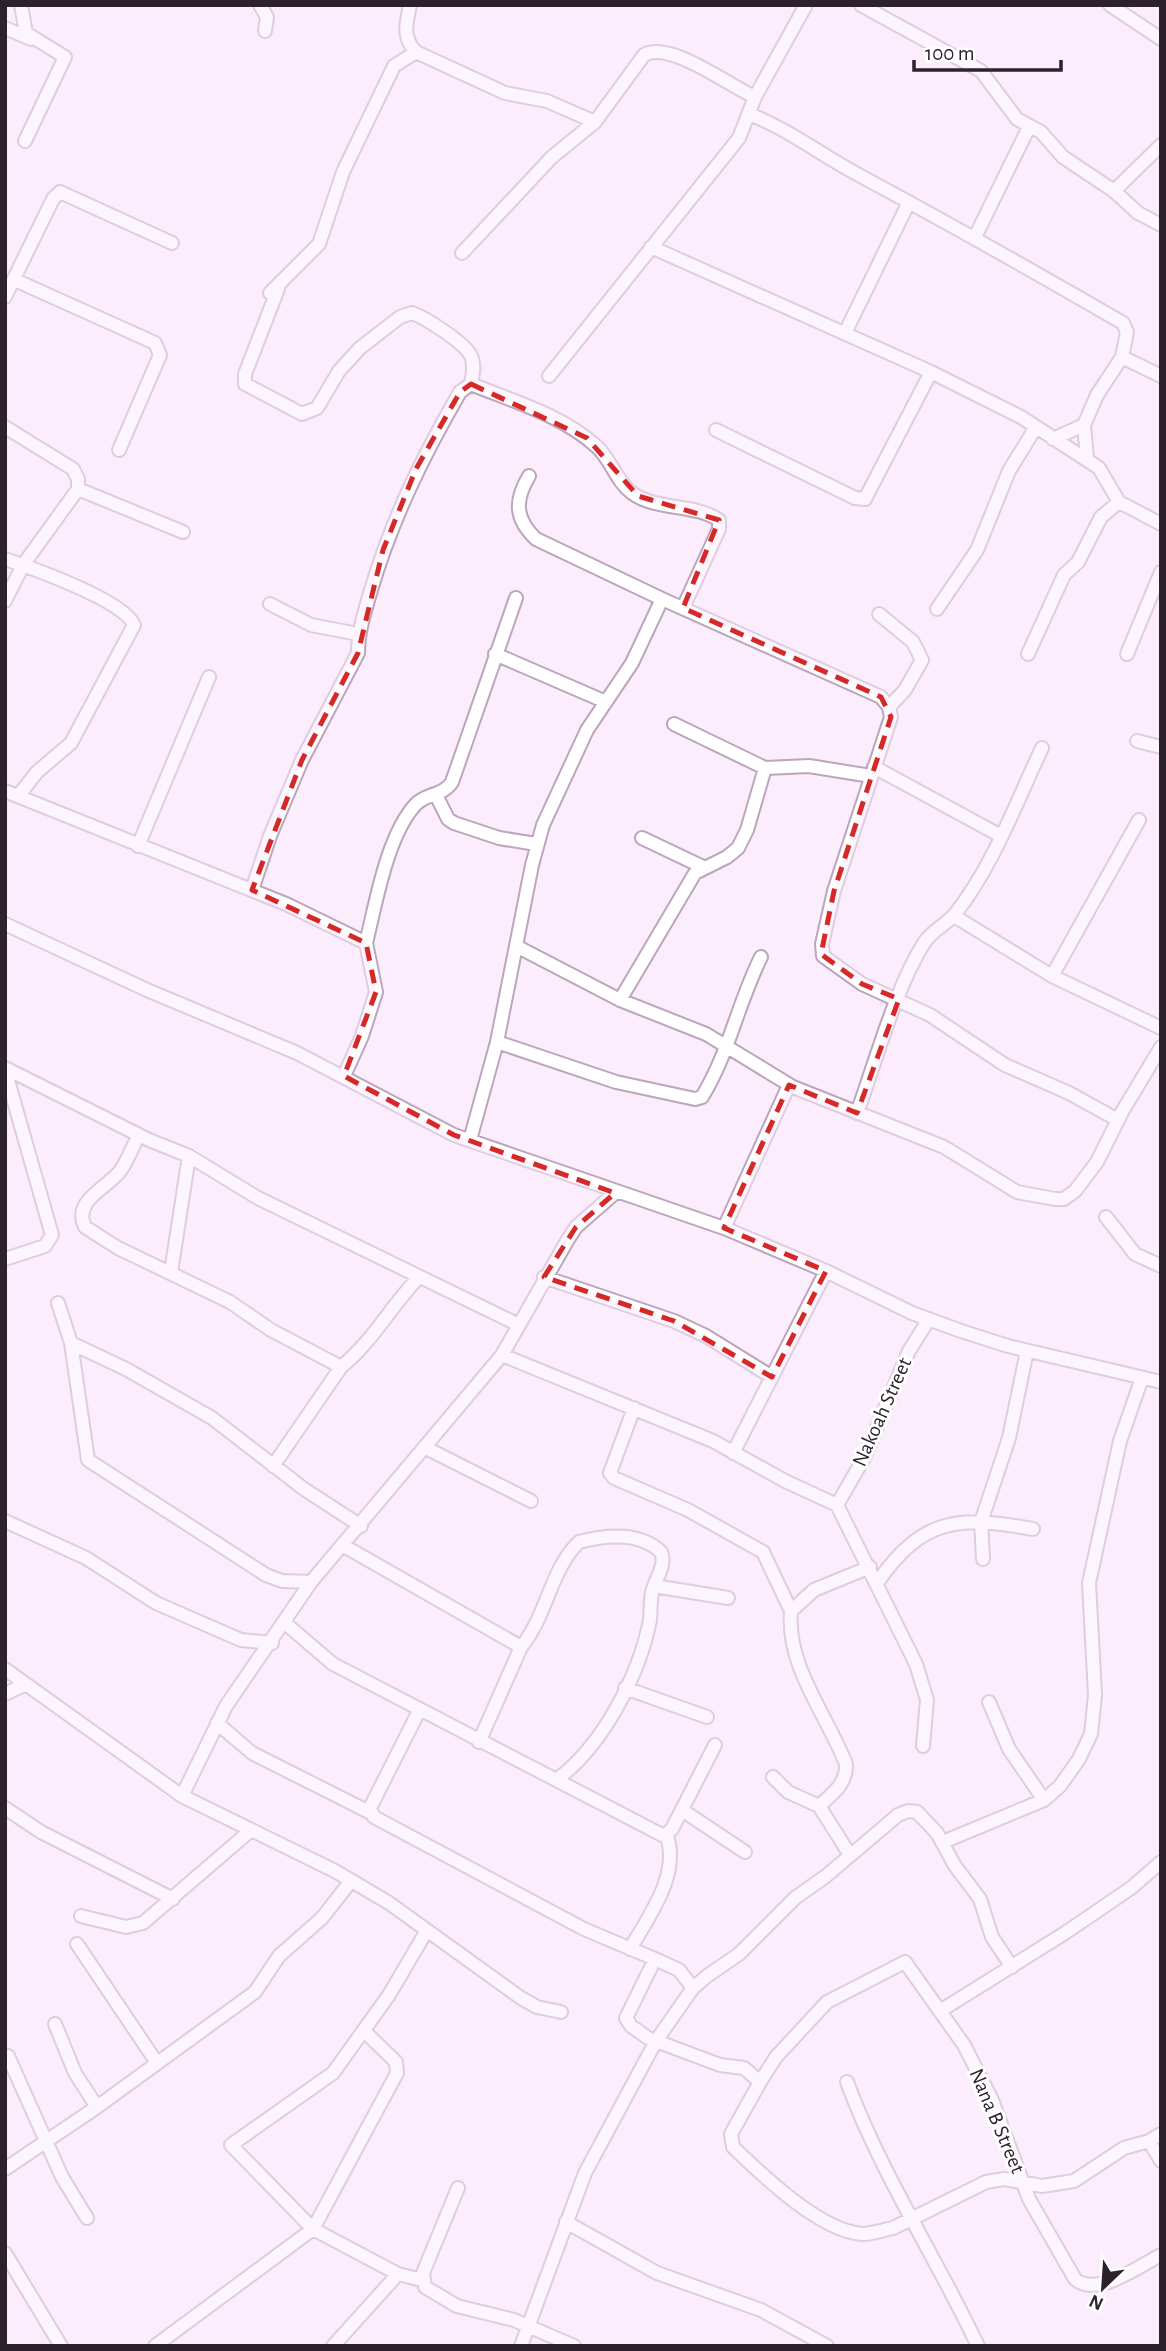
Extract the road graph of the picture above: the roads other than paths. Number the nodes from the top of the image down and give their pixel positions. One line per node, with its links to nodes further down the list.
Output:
1 (22, 5): 10 (street)
2 (260, 5): 9 (street)
3 (410, 5): 12 (street)
4 (806, 5): 13 (street)
5 (861, 5): 16 (street)
6 (1110, 5): 7 (street)
7 (1128, 10): 11 (street)
8 (5, 28): 10 (street)
9 (265, 31)
10 (31, 39): 17 (street)
11 (1161, 39)
12 (416, 52): 15 (street); 33 (street)
13 (755, 97): 14 (street); 15 (street)
14 (749, 114): 20 (street); 24 (street)
15 (595, 122): 25 (street)
16 (1029, 127): 19 (street); 22 (street)
17 (25, 141)
18 (1161, 145): 19 (street)
19 (1114, 191): 21 (street)
20 (909, 202): 22 (street); 28 (street)
21 (1161, 225)
22 (975, 237): 29 (street)
23 (172, 243): 26 (street)
24 (651, 247): 28 (street); 31 (street)
25 (462, 253)
26 (15, 280): 27 (street); 39 (street)
27 (5, 298)
28 (845, 333): 30 (street)
29 (1122, 357): 32 (street); 34 (street)
30 (931, 372): 35 (street); 37 (street)
31 (549, 376)
32 (1161, 376)
33 (471, 384): 53 (street); 56 (street)
34 (1084, 425): 38 (street); 40 (street)
35 (1036, 427): 38 (street); 54 (street)
36 (5, 428): 42 (street)
37 (716, 430)
38 (1053, 439): 40 (street)
39 (119, 450)
40 (1087, 459): 43 (street)
41 (529, 476): 50 (street)
42 (78, 489): 45 (street); 47 (street)
43 (1119, 502): 44 (street); 58 (street)
44 (1161, 524)
45 (183, 531)
46 (5, 559): 47 (street)
47 (23, 565): 51 (street); 70 (street)
48 (1161, 572): 59 (street)
49 (516, 598): 57 (street)
50 (662, 599): 53 (street); 61 (street)
51 (5, 601)
52 (270, 604): 56 (street)
53 (683, 608): 62 (street)
54 (937, 609)
55 (879, 614): 62 (street)
56 (358, 634): 78 (street)
57 (495, 654): 61 (street); 71 (street)
58 (1028, 654)
59 (1127, 654)
60 (209, 677): 76 (street)
61 (606, 702): 75 (street)
62 (889, 707): 68 (street)
63 (674, 724): 67 (street)
64 (1138, 741): 65 (street)
65 (1161, 747)
66 (1042, 748): 73 (street)
67 (765, 768): 68 (street); 77 (street)
68 (873, 771): 73 (street); 85 (street)
69 (5, 791): 70 (street)
70 (19, 795): 76 (street)
71 (436, 795): 75 (street); 81 (street)
72 (1139, 820): 84 (street)
73 (1001, 836): 79 (street)
74 (642, 838): 77 (street)
75 (536, 844): 82 (street)
76 (138, 846): 78 (street)
77 (703, 867): 86 (street)
78 (252, 890): 81 (street)
79 (954, 916): 84 (street); 85 (street)
80 (5, 924): 92 (street)
81 (366, 943): 92 (street)
82 (516, 946): 86 (street); 88 (street)
83 (761, 957): 89 (street)
84 (1052, 976): 87 (street)
85 (898, 999): 94 (street); 95 (street)
86 (620, 1000): 89 (street)
87 (1161, 1028)
88 (497, 1042): 89 (street); 97 (street)
89 (727, 1045): 93 (street)
90 (1161, 1047): 95 (street)
91 (5, 1069): 96 (street); 102 (street)
92 (344, 1076): 97 (street)
93 (789, 1085): 94 (street); 101 (street)
94 (857, 1112): 95 (street)
95 (1118, 1120)
96 (139, 1135): 98 (street); 105 (street)
97 (470, 1140): 99 (street)
98 (189, 1156): 105 (street); 106 (street)
99 (615, 1193): 101 (street); 107 (street)
100 (1106, 1217): 103 (street)
101 (724, 1228): 104 (street)
102 (5, 1259)
103 (1161, 1266)
104 (826, 1271): 109 (street); 115 (street)
105 (172, 1272): 114 (street)
106 (419, 1277): 110 (street); 114 (street)
107 (544, 1277): 110 (street); 115 (street)
108 (58, 1303): 111 (street)
109 (929, 1319): 112 (street); 123 (street, Nakoah Street)
110 (519, 1325): 113 (street)
111 (71, 1343): 121 (street); 131 (street)
112 (1027, 1351): 116 (street); 125 (street)
113 (502, 1355): 118 (street); 119 (street)
114 (341, 1367): 121 (street)
115 (772, 1377): 120 (street)
116 (1142, 1378): 117 (street); 153 (street)
117 (1161, 1382)
118 (634, 1408): 120 (street); 135 (street)
119 (426, 1448): 122 (street); 126 (street)
120 (733, 1453): 123 (street)
121 (273, 1466): 126 (street)
122 (531, 1501)
123 (837, 1506): 130 (street)
124 (5, 1521): 137 (street)
125 (981, 1522): 127 (street); 129 (street); 132 (street)
126 (361, 1526): 128 (street)
127 (1032, 1529)
128 (344, 1546): 131 (street); 138 (street)
129 (983, 1559)
130 (870, 1567): 132 (street); 135 (street)
131 (311, 1582): 136 (street)
132 (877, 1583): 149 (street)
133 (654, 1587): 134 (street); 138 (street); 141 (street)
134 (728, 1598)
135 (791, 1611): 154 (street)
136 (285, 1623): 137 (street); 144 (street)
137 (272, 1643): 146 (street)
138 (521, 1647): 147 (street)
139 (5, 1669): 140 (street)
140 (24, 1685): 142 (street); 152 (street)
141 (625, 1688): 145 (street); 151 (street)
142 (5, 1694)
143 (989, 1702): 153 (street)
144 (419, 1711): 147 (street); 157 (street)
145 (707, 1717)
146 (217, 1723): 152 (street); 157 (street)
147 (479, 1742): 151 (street)
148 (715, 1745): 156 (street)
149 (923, 1746)
150 (773, 1777): 154 (street)
151 (556, 1780): 159 (street)
152 (182, 1796): 158 (street)
153 (1044, 1800): 160 (street)
154 (819, 1806): 162 (street)
155 (5, 1808): 165 (street)
156 (682, 1810): 159 (street); 161 (street)
157 (370, 1813): 169 (street)
158 (250, 1831): 164 (street); 165 (street)
159 (667, 1836): 169 (street)
160 (943, 1842): 162 (street); 171 (street)
161 (745, 1852)
162 (850, 1855): 172 (street)
163 (1161, 1862): 171 (street)
164 (351, 1881): 167 (street); 179 (street)
165 (173, 1899): 166 (street)
166 (82, 1916)
167 (426, 1932): 174 (street); 176 (street)
168 (76, 1944): 179 (street)
169 (630, 1950): 170 (street)
170 (655, 1959): 172 (street); 177 (street)
171 (1012, 1967): 173 (street)
172 (693, 1989): 177 (street)
173 (940, 2011): 180 (street, Nana B Street); 188 (street, Nana B Street)
174 (561, 2012)
175 (55, 2024): 182 (street)
176 (364, 2031): 193 (street); 193 (street)
177 (656, 2041): 180 (street); 192 (street)
178 (8, 2056): 185 (street)
179 (157, 2063): 182 (street)
180 (760, 2082): 191 (street)
181 (847, 2082): 191 (street)
182 (97, 2107): 185 (street)
183 (1161, 2134): 184 (street)
184 (1149, 2141): 186 (street); 188 (street)
185 (47, 2142): 187 (street); 190 (street)
186 (1161, 2161)
187 (5, 2169)
188 (1024, 2183): 191 (street); 195 (street, Nana B Street)
189 (458, 2188): 197 (street)
190 (87, 2218)
191 (914, 2218): 205 (street)
192 (566, 2222): 198 (street); 204 (street)
193 (313, 2228): 196 (street); 200 (street)
194 (5, 2253): 199 (street)
195 (1161, 2255)
196 (398, 2274): 197 (street); 201 (street)
197 (422, 2280): 198 (street)
198 (527, 2325): 202 (street); 203 (street)
199 (61, 2346)
200 (155, 2346)
201 (333, 2346)
202 (522, 2346)
203 (574, 2346)
204 (827, 2346)
205 (978, 2346)

